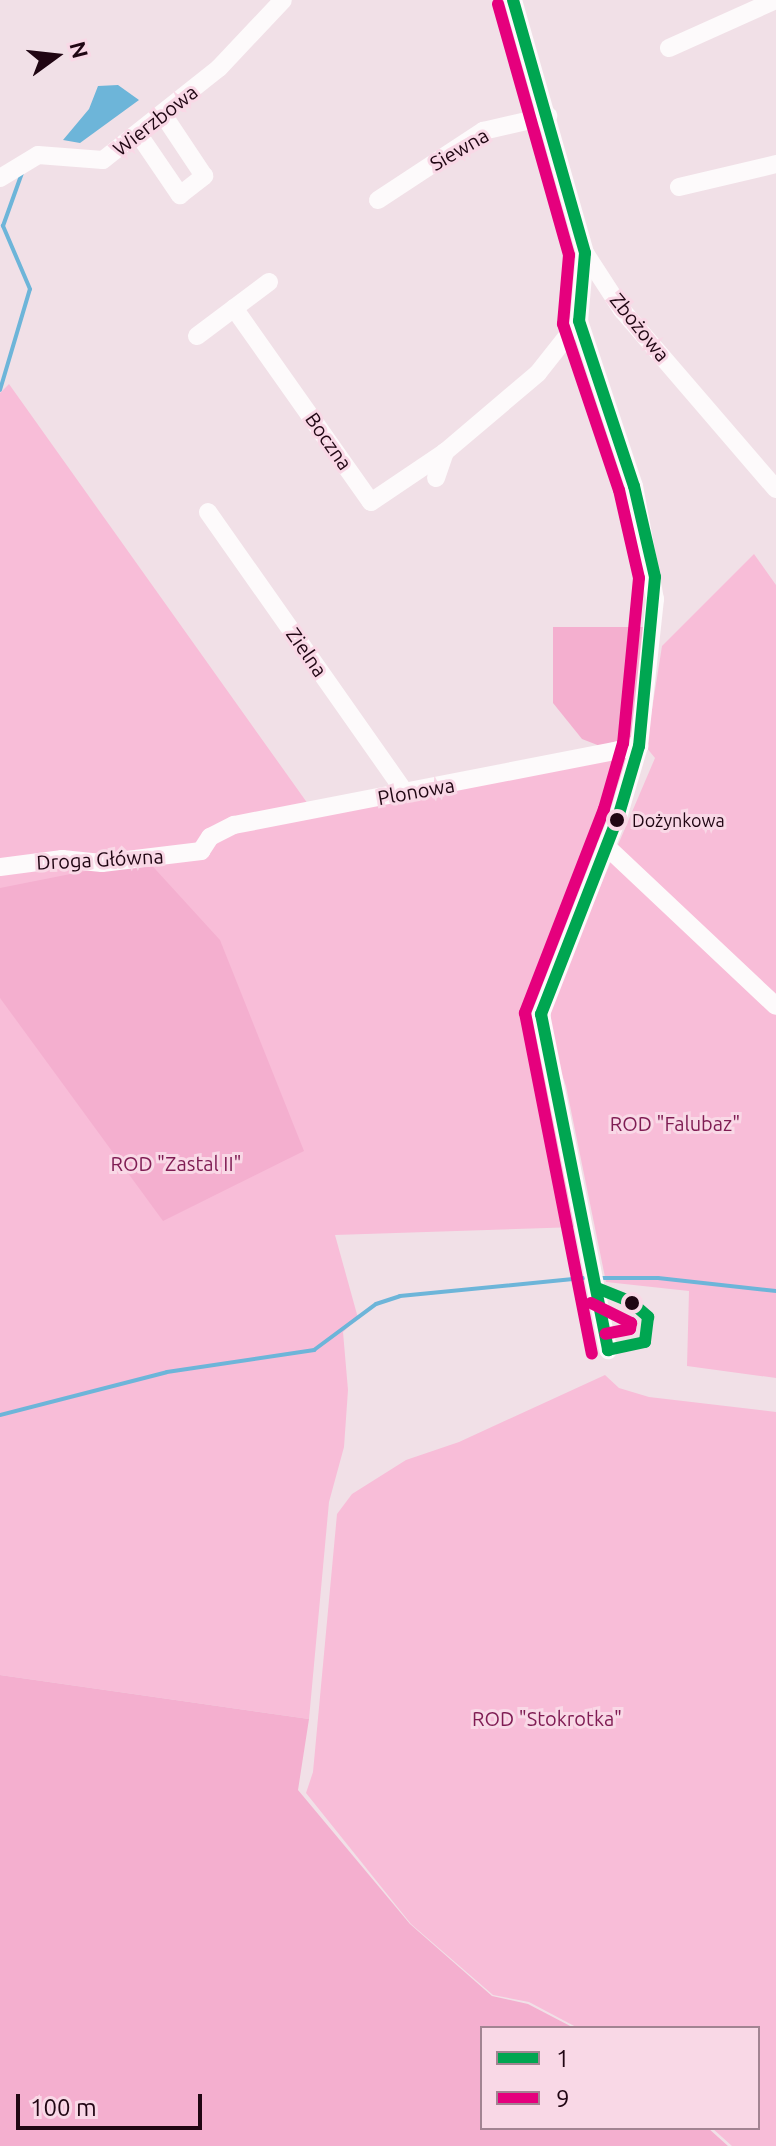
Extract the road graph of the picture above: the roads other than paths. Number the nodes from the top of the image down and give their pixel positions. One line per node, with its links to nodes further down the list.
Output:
1 (283, 0): 5 (street, Wierzbowa)
2 (513, 0): 6 (street, Zbożowa)
3 (776, 0): 4 (street)
4 (669, 48)
5 (164, 116): 7 (street, Wierzbowa); 7 (street)
6 (548, 116): 11 (street, Siewna); 12 (street, Zbożowa)
7 (139, 135): 9 (street, Wierzbowa)
8 (776, 164): 10 (street)
9 (0, 178)
10 (679, 187)
11 (378, 200)
12 (585, 253): 15 (street); 19 (street, Zbożowa)
13 (269, 282): 14 (street)
14 (234, 308): 16 (street); 17 (street, Boczna)
15 (579, 321): 17 (street, Boczna); 21 (street)
16 (197, 336)
17 (445, 452): 18 (street)
18 (436, 478)
19 (776, 489)
20 (208, 512): 22 (street, Zielna)
21 (639, 746): 22 (street, Plonowa); 23 (street)
22 (405, 792): 24 (street, Plonowa)
23 (606, 846): 26 (street); 27 (street)
24 (201, 851): 25 (street, Droga Główna)
25 (0, 867)
26 (776, 1006)
27 (608, 1350)

